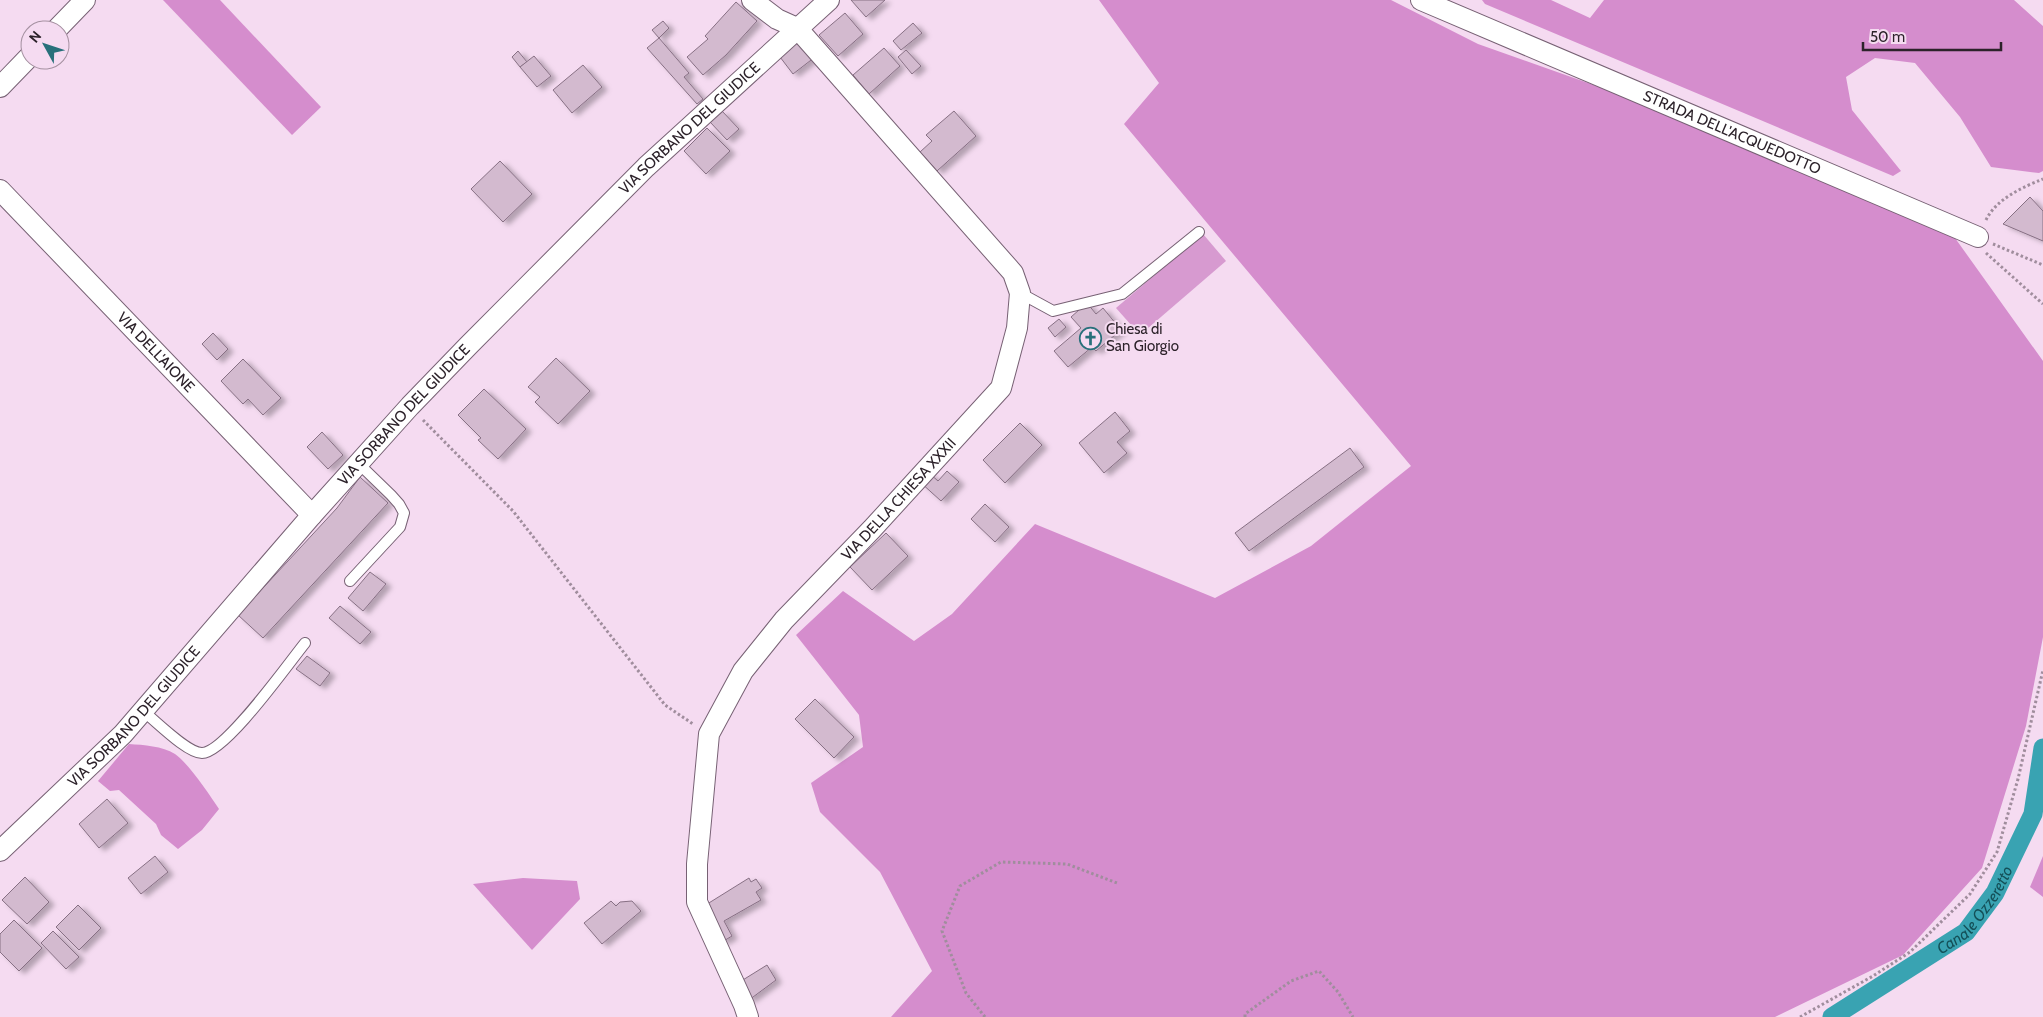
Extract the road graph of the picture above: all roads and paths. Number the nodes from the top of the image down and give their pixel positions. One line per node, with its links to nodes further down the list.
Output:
1 (85, 0): 5 (street)
2 (752, 0): 6 (street)
3 (829, 0): 6 (street, VIA SORBANO DEL GIUDICE)
4 (1421, 0): 12 (street, STRADA DELL'ACQUEDOTTO)
5 (66, 20)
6 (797, 28): 14 (street, VIA DELLA CHIESA XXXII); 16 (street, VIA SORBANO DEL GIUDICE)
7 (20, 66): 8 (street)
8 (0, 87)
9 (2043, 179): 12 (path)
10 (0, 190): 18 (street, VIA DELL'AIONE)
11 (1199, 232): 14 (lane)
12 (1978, 237): 13 (path); 15 (path)
13 (2043, 265)
14 (1020, 294): 23 (street, VIA DELLA CHIESA XXXII)
15 (2043, 304)
16 (410, 406): 17 (street, VIA SORBANO DEL GIUDICE); 23 (path)
17 (358, 463): 18 (street, VIA SORBANO DEL GIUDICE); 19 (lane)
18 (312, 515): 22 (street, VIA SORBANO DEL GIUDICE)
19 (350, 581)
20 (305, 642): 22 (lane)
21 (2043, 670): 30 (path)
22 (143, 711): 24 (street, VIA SORBANO DEL GIUDICE)
23 (708, 734): 26 (street, VIA DELLA CHIESA XXXII)
24 (0, 851)
25 (1117, 884): 27 (path)
26 (748, 1017)
27 (985, 1017)
28 (1245, 1017): 29 (path)
29 (1352, 1017)
30 (1800, 1017)

